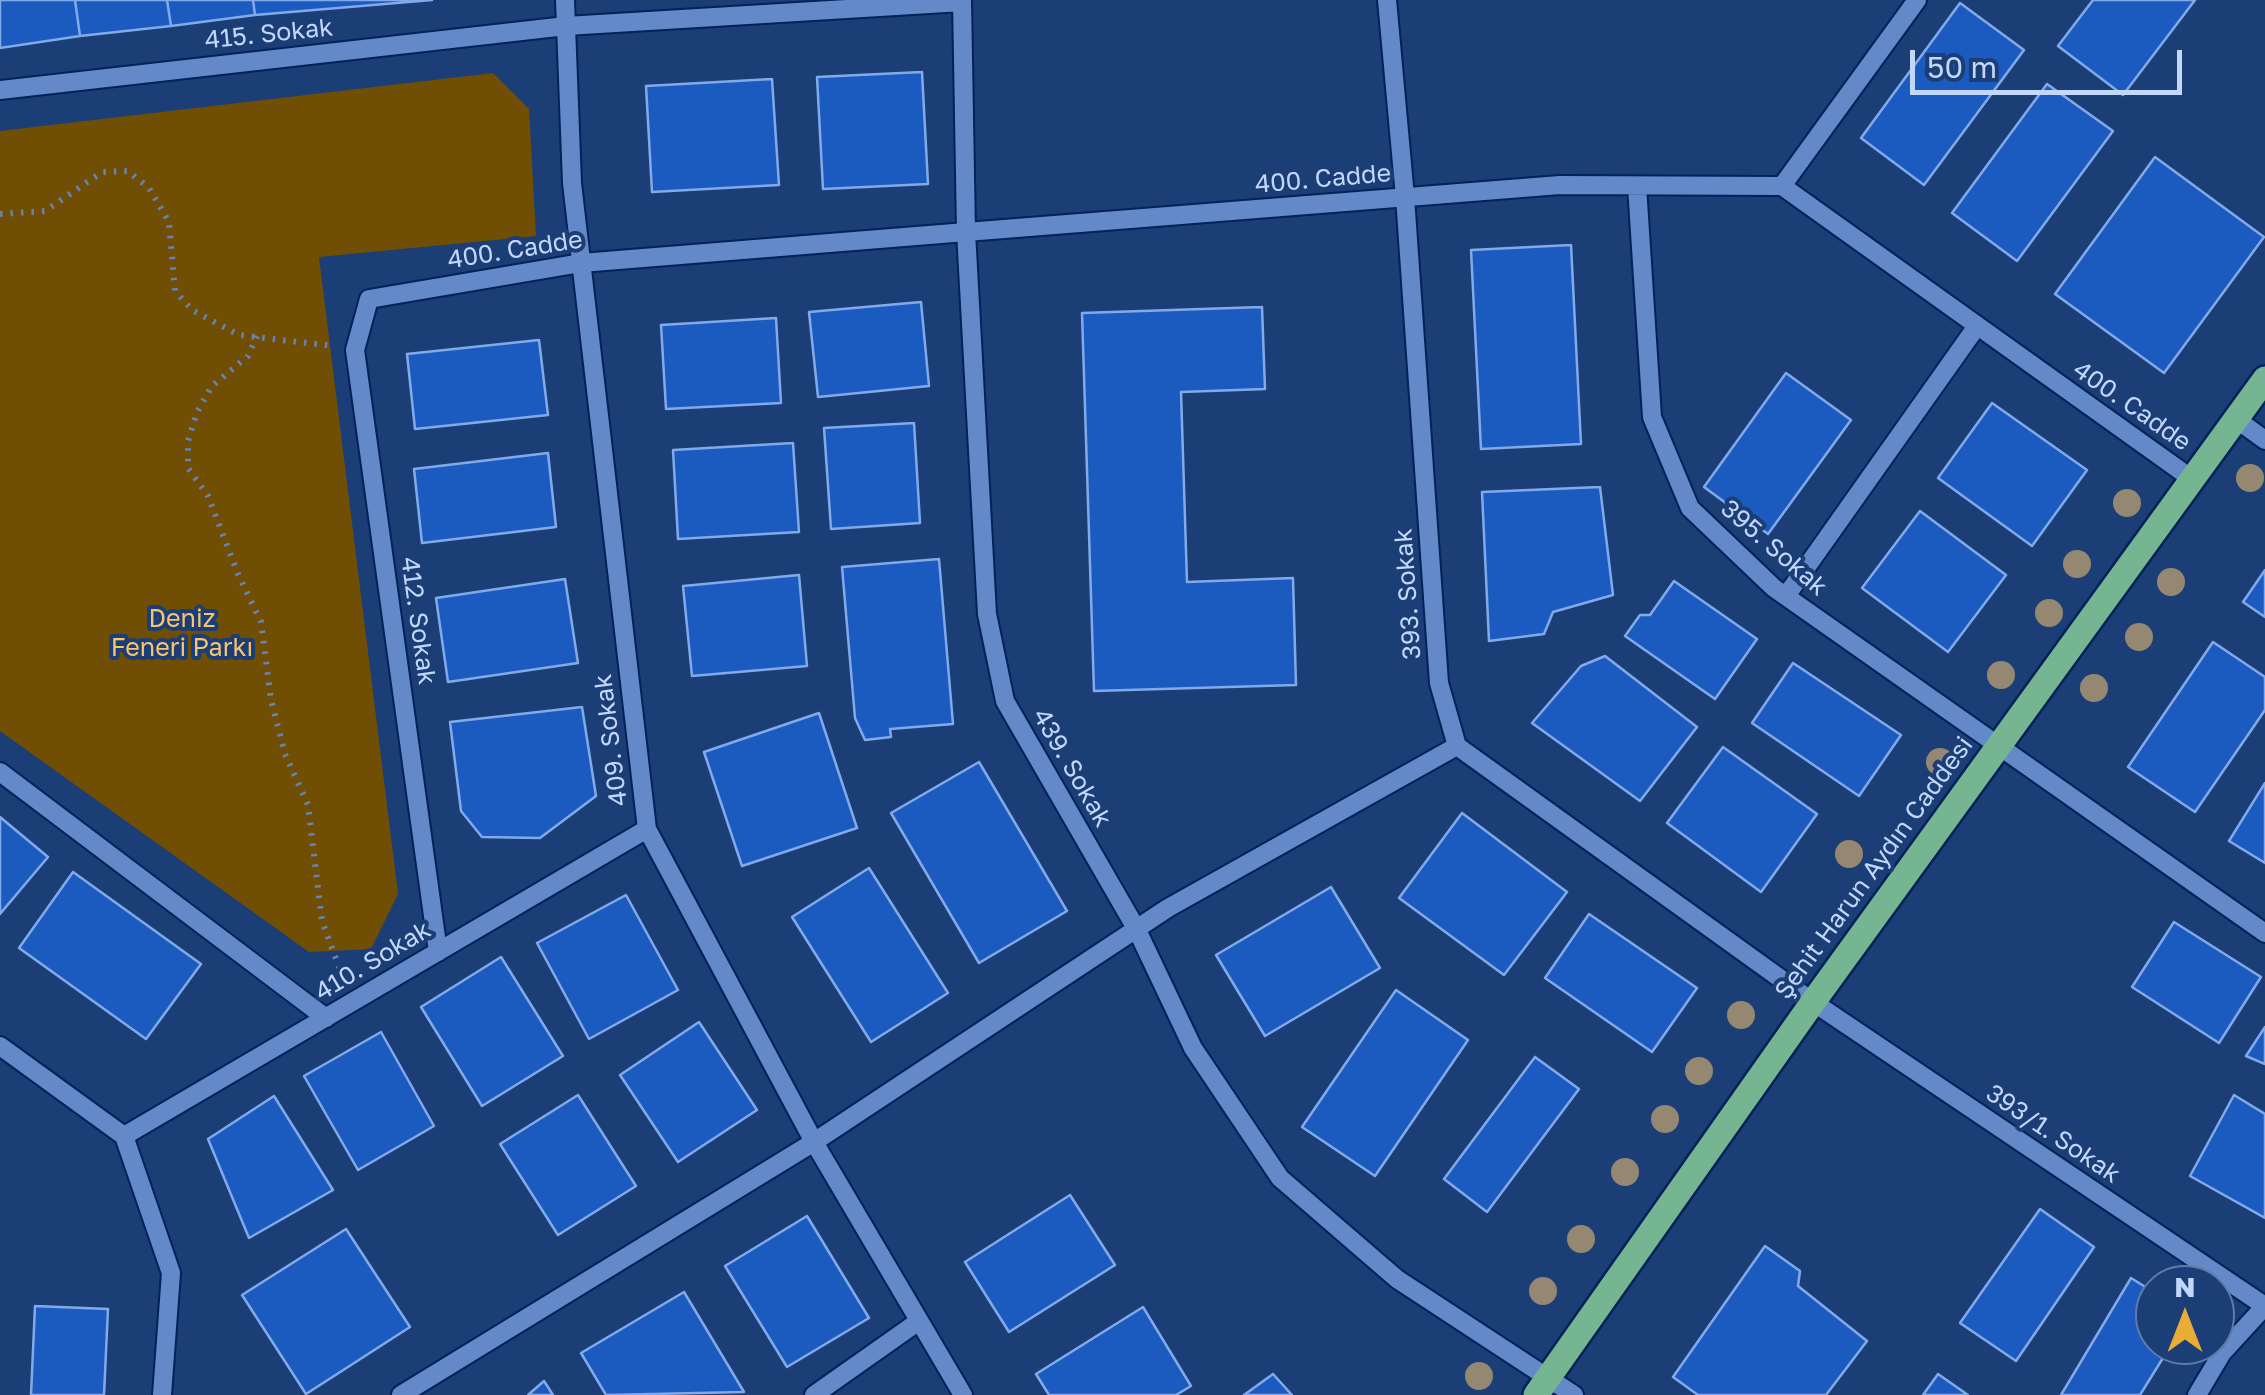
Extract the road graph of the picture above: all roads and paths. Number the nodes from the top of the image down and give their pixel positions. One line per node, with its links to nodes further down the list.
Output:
1 (565, 0): 5 (street, 409. Sokak)
2 (1386, 0): 9 (street, 393. Sokak)
3 (1917, 0): 8 (street)
4 (962, 1): 5 (street, 415. Sokak); 11 (street, 439. Sokak)
5 (566, 26): 6 (street, 415. Sokak); 12 (street, 409. Sokak)
6 (0, 90)
7 (1637, 186): 8 (street, 400. Cadde); 9 (street, 400. Cadde); 21 (street, 395. Sokak)
8 (1782, 186): 14 (street, 400. Cadde)
9 (1405, 197): 11 (street, 400. Cadde); 22 (street, 393. Sokak)
10 (0, 214): 15 (path)
11 (966, 232): 12 (street, 400. Cadde); 26 (street, 439. Sokak)
12 (581, 263): 13 (street, 400. Cadde); 25 (street, 409. Sokak)
13 (369, 299): 16 (street, 412. Sokak)
14 (1977, 326): 20 (street, 400. Cadde); 21 (street)
15 (257, 336): 16 (path); 29 (path)
16 (355, 350): 28 (street, 412. Sokak)
17 (2265, 380): 18 (main road, Şehit Harun Aydın Caddesi)
18 (2236, 419): 19 (street); 20 (main road, Şehit Harun Aydın Caddesi)
19 (2265, 440)
20 (2192, 479): 23 (main road, Şehit Harun Aydın Caddesi)
21 (1786, 596): 23 (street, 395. Sokak)
22 (1457, 746): 26 (street); 30 (street)
23 (1999, 746): 27 (street, 395. Sokak); 30 (main road, Şehit Harun Aydın Caddesi)
24 (0, 772): 31 (street)
25 (647, 830): 28 (street, 410. Sokak); 34 (street, 409. Sokak)
26 (1137, 930): 34 (street); 37 (street, 439. Sokak)
27 (2265, 933)
28 (438, 952): 29 (street, 410. Sokak)
29 (352, 1002): 31 (street, 410. Sokak)
30 (1813, 1002): 35 (street, 393/1. Sokak); 37 (main road, Şehit Harun Aydın Caddesi)
31 (326, 1018): 33 (street, 410. Sokak)
32 (0, 1046): 33 (street)
33 (124, 1136): 38 (street)
34 (814, 1142): 36 (street, 409. Sokak); 39 (street)
35 (2265, 1306): 43 (street)
36 (919, 1321): 40 (street); 41 (street, 409. Sokak)
37 (1542, 1387): 42 (street, 439. Sokak)
38 (162, 1395)
39 (401, 1395)
40 (814, 1395)
41 (963, 1395)
42 (1574, 1395)
43 (2197, 1395)

